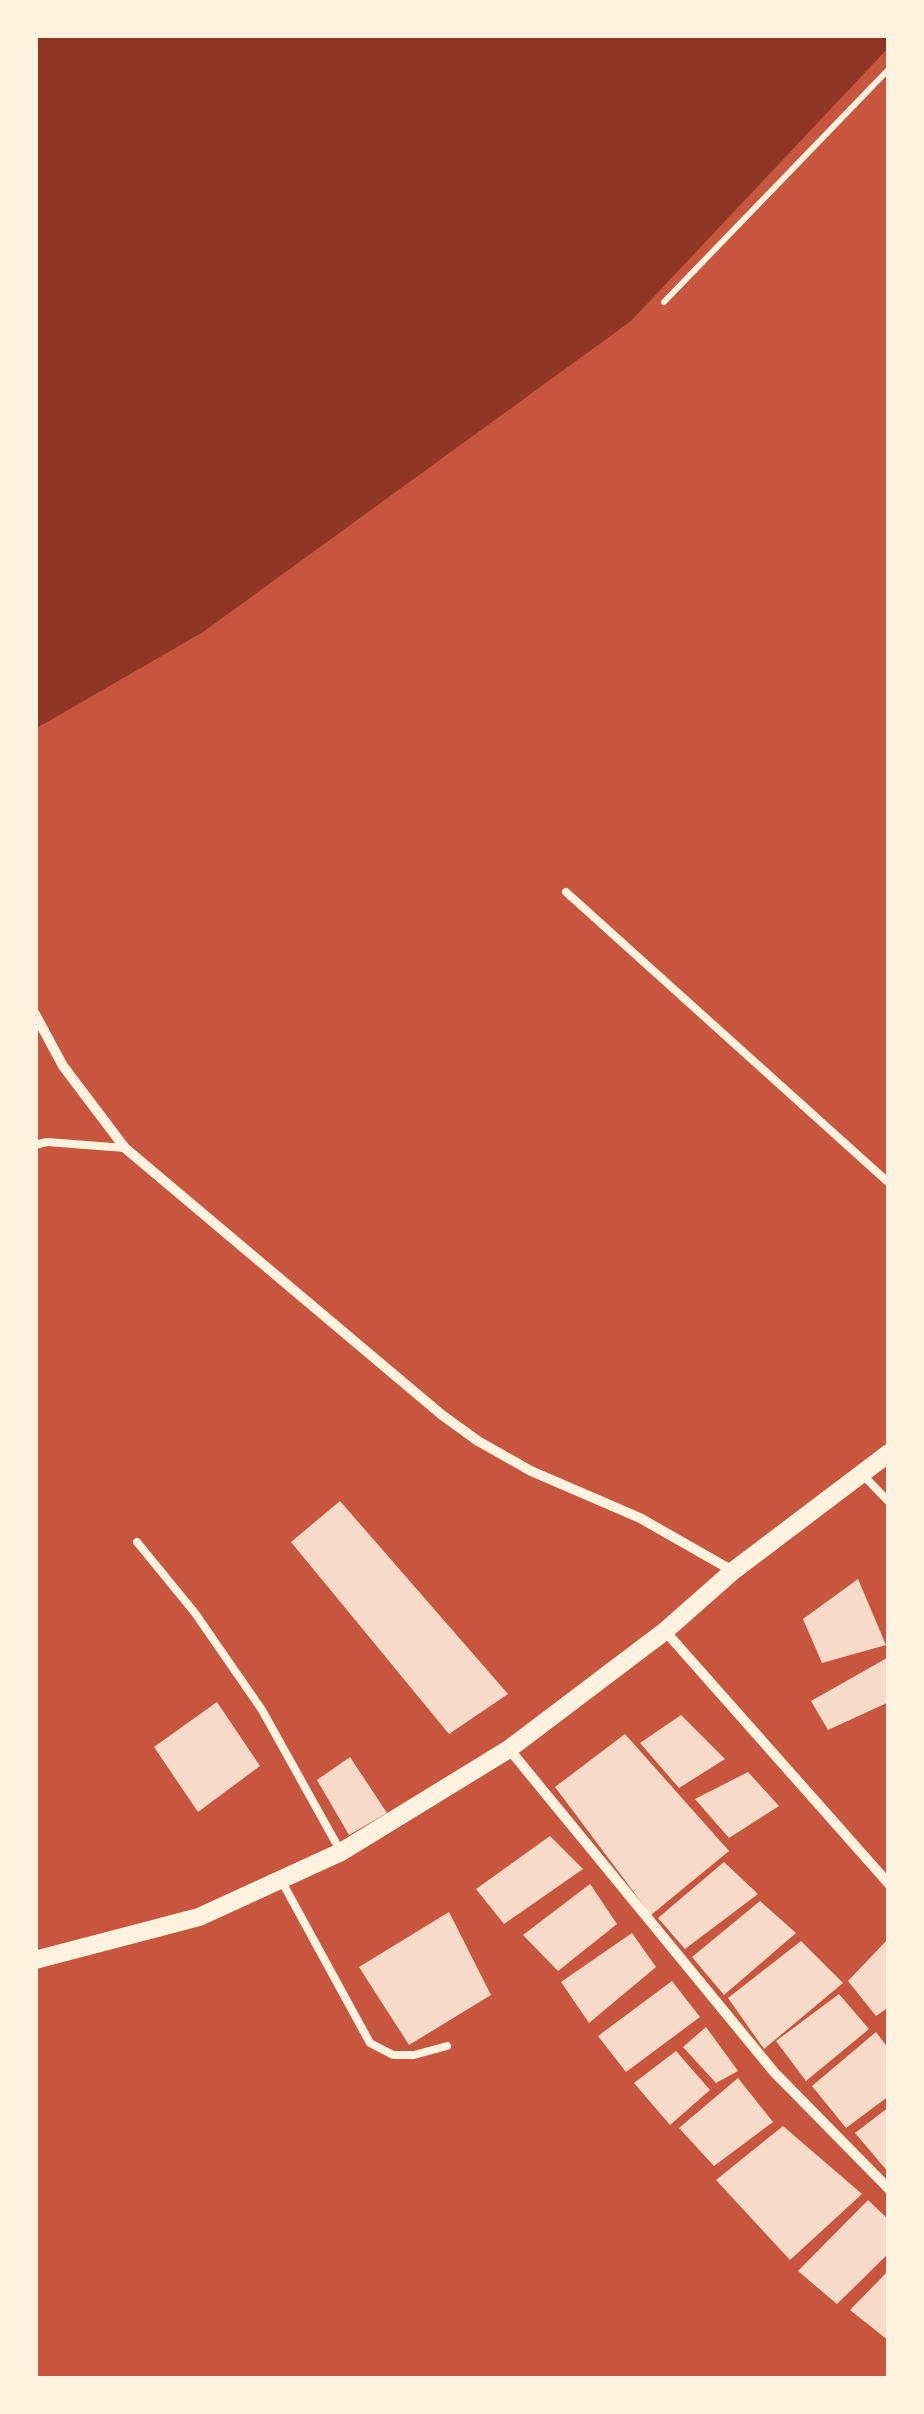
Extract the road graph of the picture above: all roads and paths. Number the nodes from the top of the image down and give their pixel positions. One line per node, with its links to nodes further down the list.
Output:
1 (889, 69): 2 (path)
2 (664, 302)
3 (566, 892): 7 (lane)
4 (35, 1014): 6 (street)
5 (35, 1145): 6 (lane)
6 (124, 1148): 12 (street)
7 (889, 1184)
8 (889, 1453): 9 (street)
9 (862, 1474): 10 (lane); 12 (street)
10 (889, 1502)
11 (137, 1542): 15 (lane)
12 (733, 1570): 13 (street)
13 (665, 1632): 14 (street); 17 (street)
14 (510, 1749): 15 (street); 20 (street)
15 (341, 1852): 16 (street)
16 (281, 1880): 18 (street); 19 (lane)
17 (889, 1884)
18 (35, 1960)
19 (447, 2046)
20 (889, 2190)

